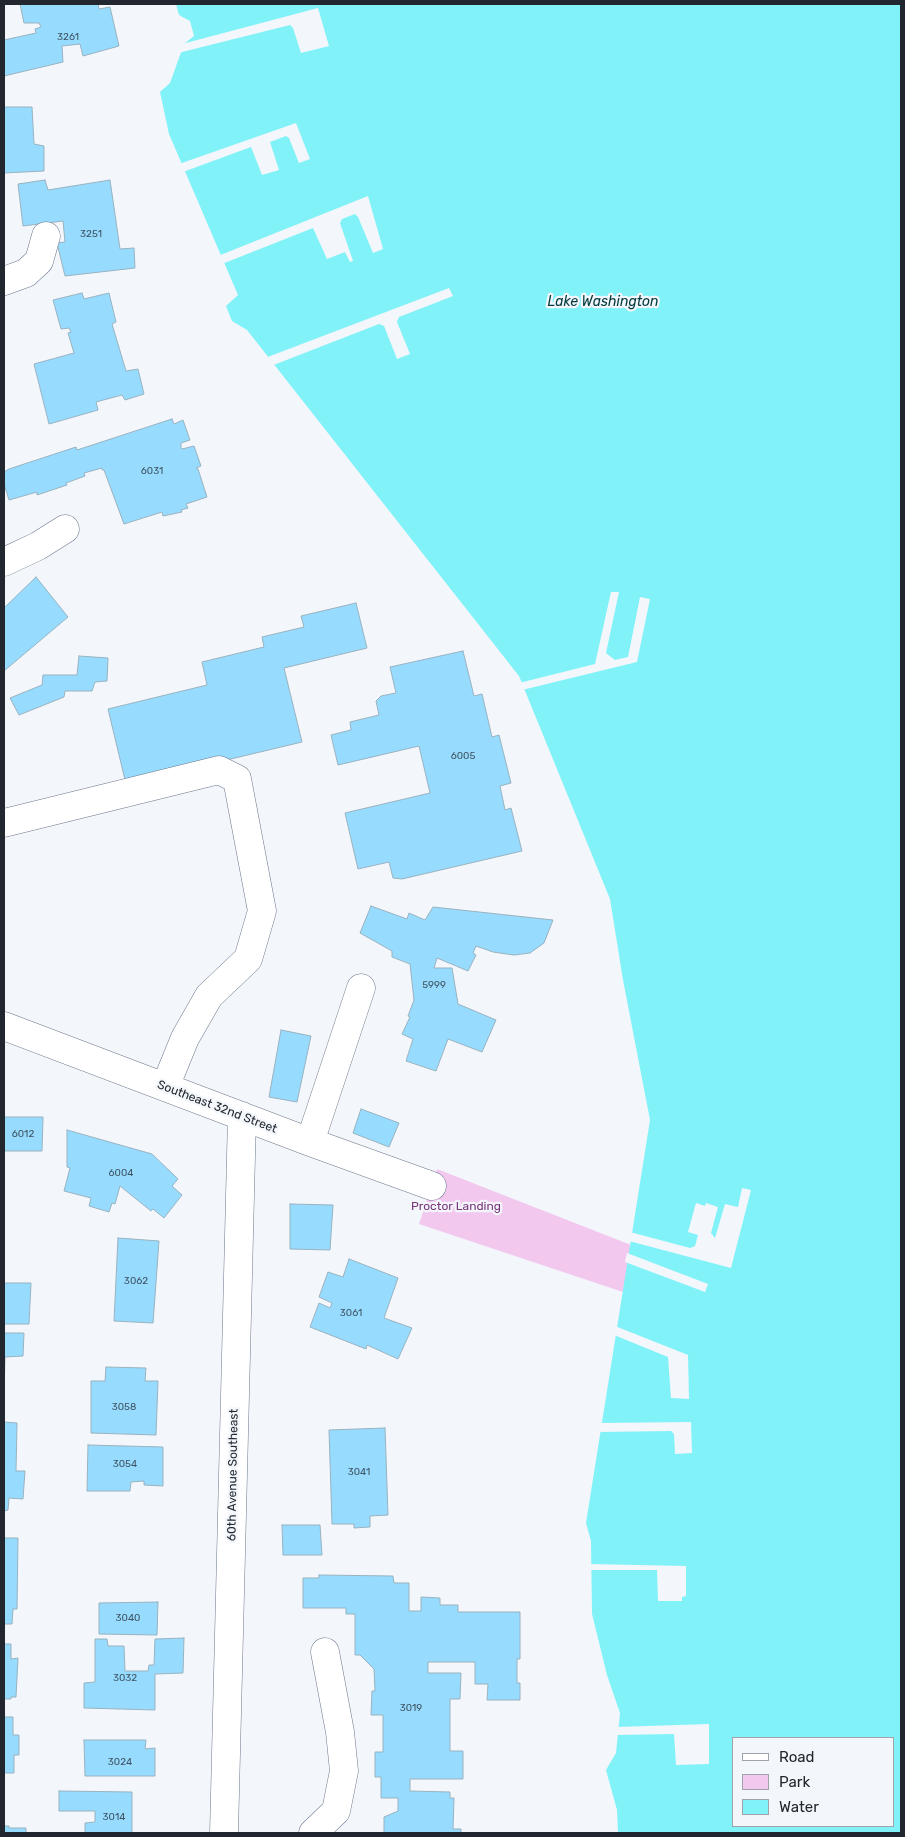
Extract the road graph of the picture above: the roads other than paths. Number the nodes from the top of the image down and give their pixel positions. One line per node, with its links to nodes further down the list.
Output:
1 (46, 236): 2 (street)
2 (4, 280)
3 (65, 529): 4 (street)
4 (4, 562)
5 (4, 823): 8 (street)
6 (361, 988): 10 (street)
7 (4, 1026): 8 (street, Southeast 32nd Street)
8 (165, 1087): 9 (street, Southeast 32nd Street)
9 (242, 1116): 10 (street, Southeast 32nd Street); 13 (street, 60th Avenue Southeast)
10 (310, 1142): 11 (street, Southeast 32nd Street)
11 (432, 1186)
12 (324, 1652): 14 (street)
13 (224, 1833)
14 (313, 1833)

